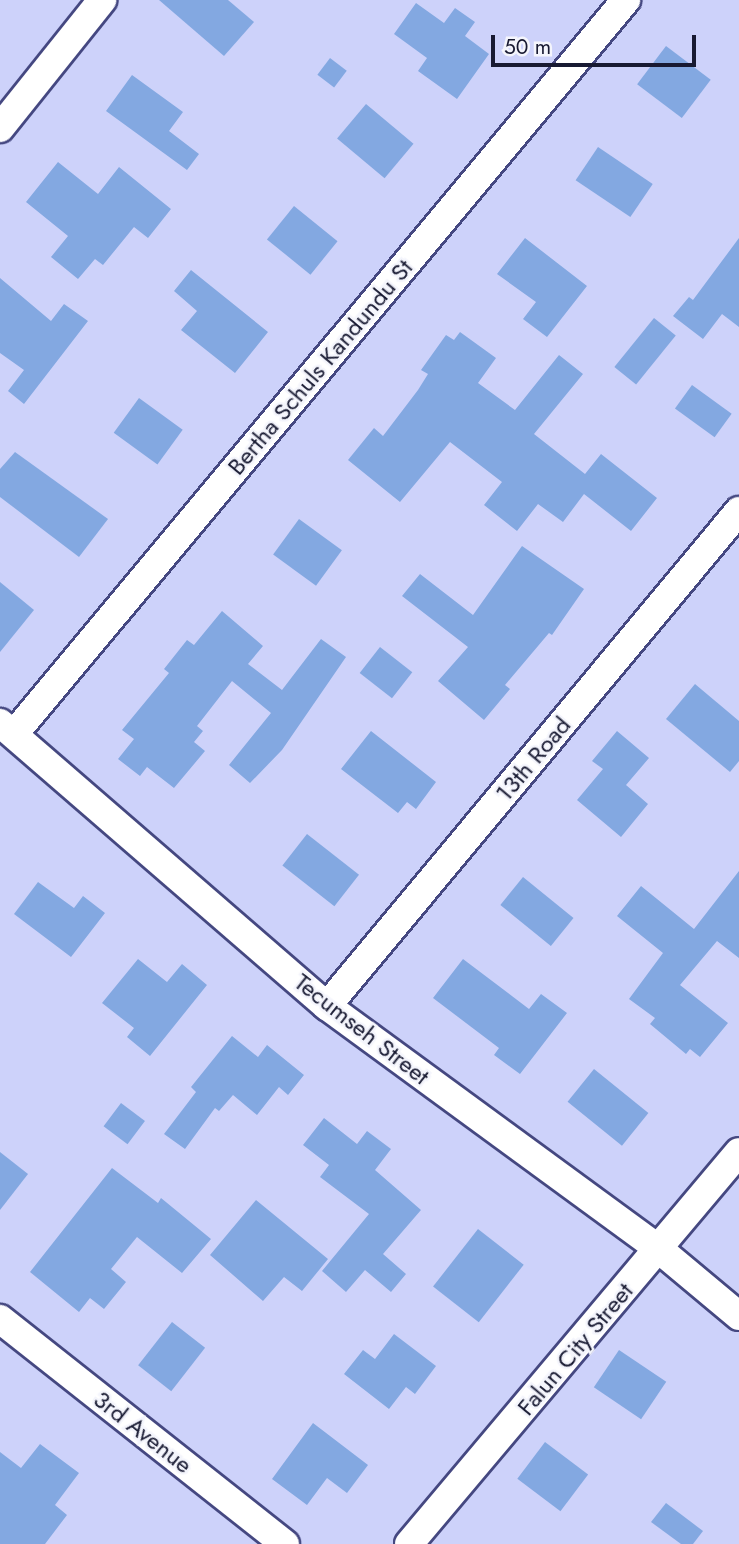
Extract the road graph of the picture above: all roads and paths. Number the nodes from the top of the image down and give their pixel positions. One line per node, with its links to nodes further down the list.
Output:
1 (102, 0): 3 (street)
2 (626, 0): 5 (street, Bertha Schuls Kandundu St)
3 (0, 128)
4 (739, 511): 6 (street, 13th Road)
5 (7, 729): 6 (street, Tecumseh Street)
6 (327, 1006): 8 (street, Tecumseh Street)
7 (739, 1152): 8 (street, Falun City Street)
8 (660, 1250): 9 (street, Tecumseh Street); 12 (street, Falun City Street)
9 (739, 1316)
10 (0, 1319): 11 (street, 3rd Avenue)
11 (285, 1544)
12 (410, 1544)

